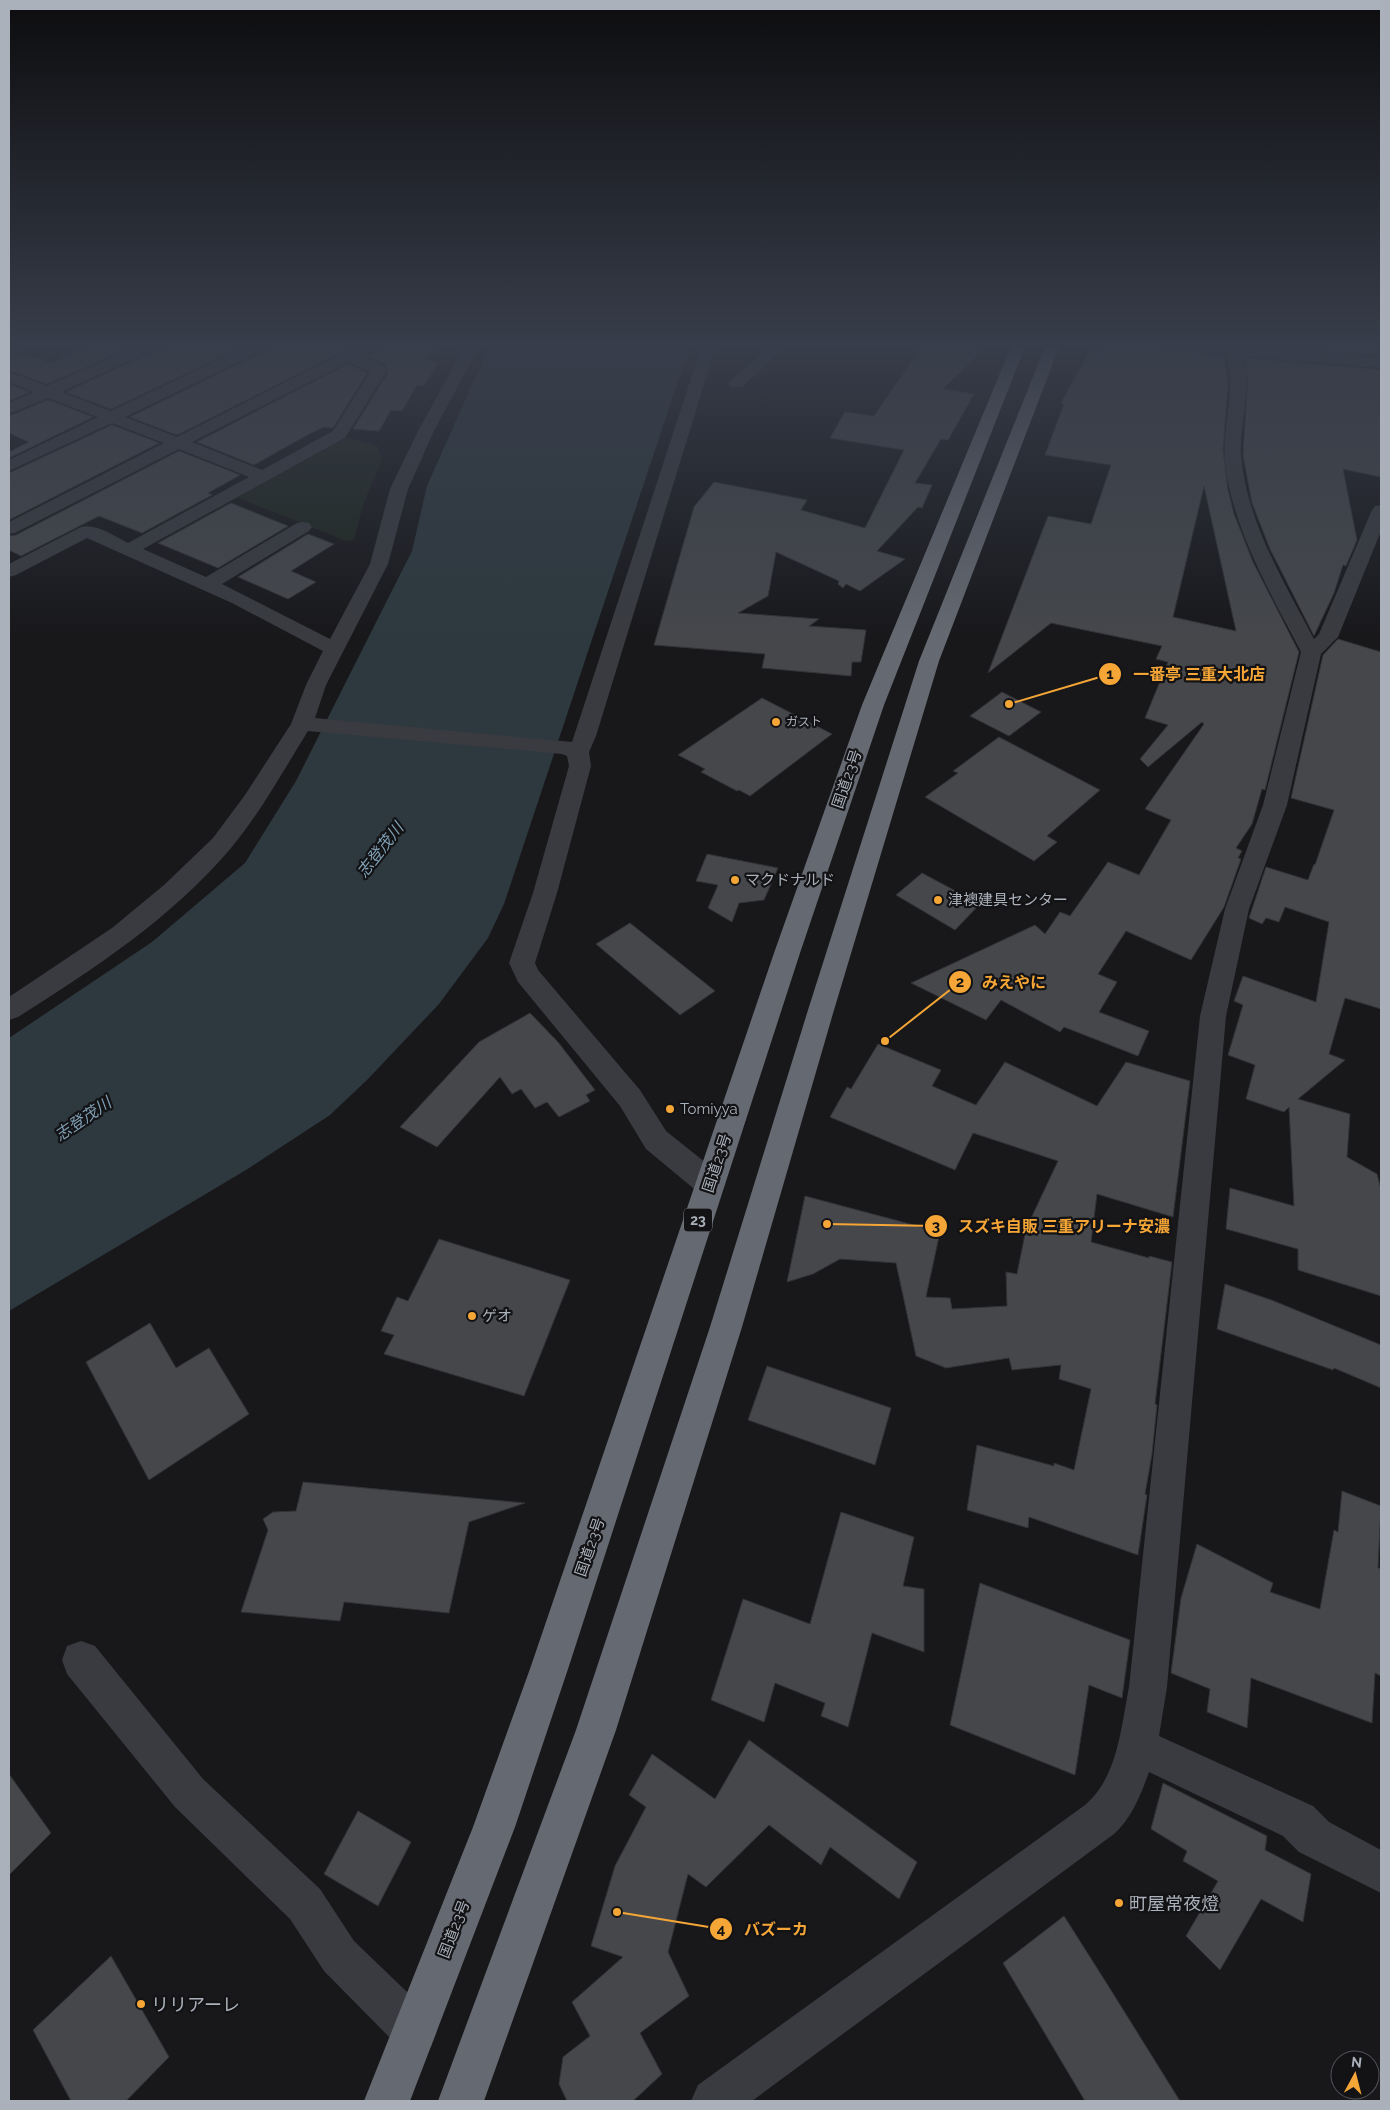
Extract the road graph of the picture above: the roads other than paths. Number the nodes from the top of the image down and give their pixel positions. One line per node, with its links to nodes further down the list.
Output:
1 (63, 440): 11 (street)
2 (175, 440): 10 (street)
3 (182, 440): 10 (street)
4 (327, 440): 12 (street)
5 (422, 440): 19 (street)
6 (679, 440): 22 (street)
7 (980, 440): 24 (highway, 国道23号 / 23)
8 (1015, 440): 30 (highway)
9 (1233, 440): 20 (street)
10 (179, 442): 12 (street); 15 (street)
11 (9, 466)
12 (263, 476): 16 (street)
13 (1381, 510): 20 (street)
14 (303, 527): 18 (street)
15 (9, 529)
16 (130, 549): 17 (street); 18 (street)
17 (9, 571)
18 (207, 585): 19 (street)
19 (334, 649): 21 (street)
20 (1311, 652): 26 (street)
21 (307, 724): 22 (street); 23 (street)
22 (572, 750): 24 (street)
23 (9, 1010)
24 (710, 1184): 28 (highway, 国道23号 / 23)
25 (81, 1660): 28 (street)
26 (1138, 1746): 27 (street); 31 (street)
27 (1381, 1872)
28 (415, 2031): 29 (highway, 国道23号 / 23)
29 (387, 2101)
30 (461, 2101)
31 (714, 2101)

